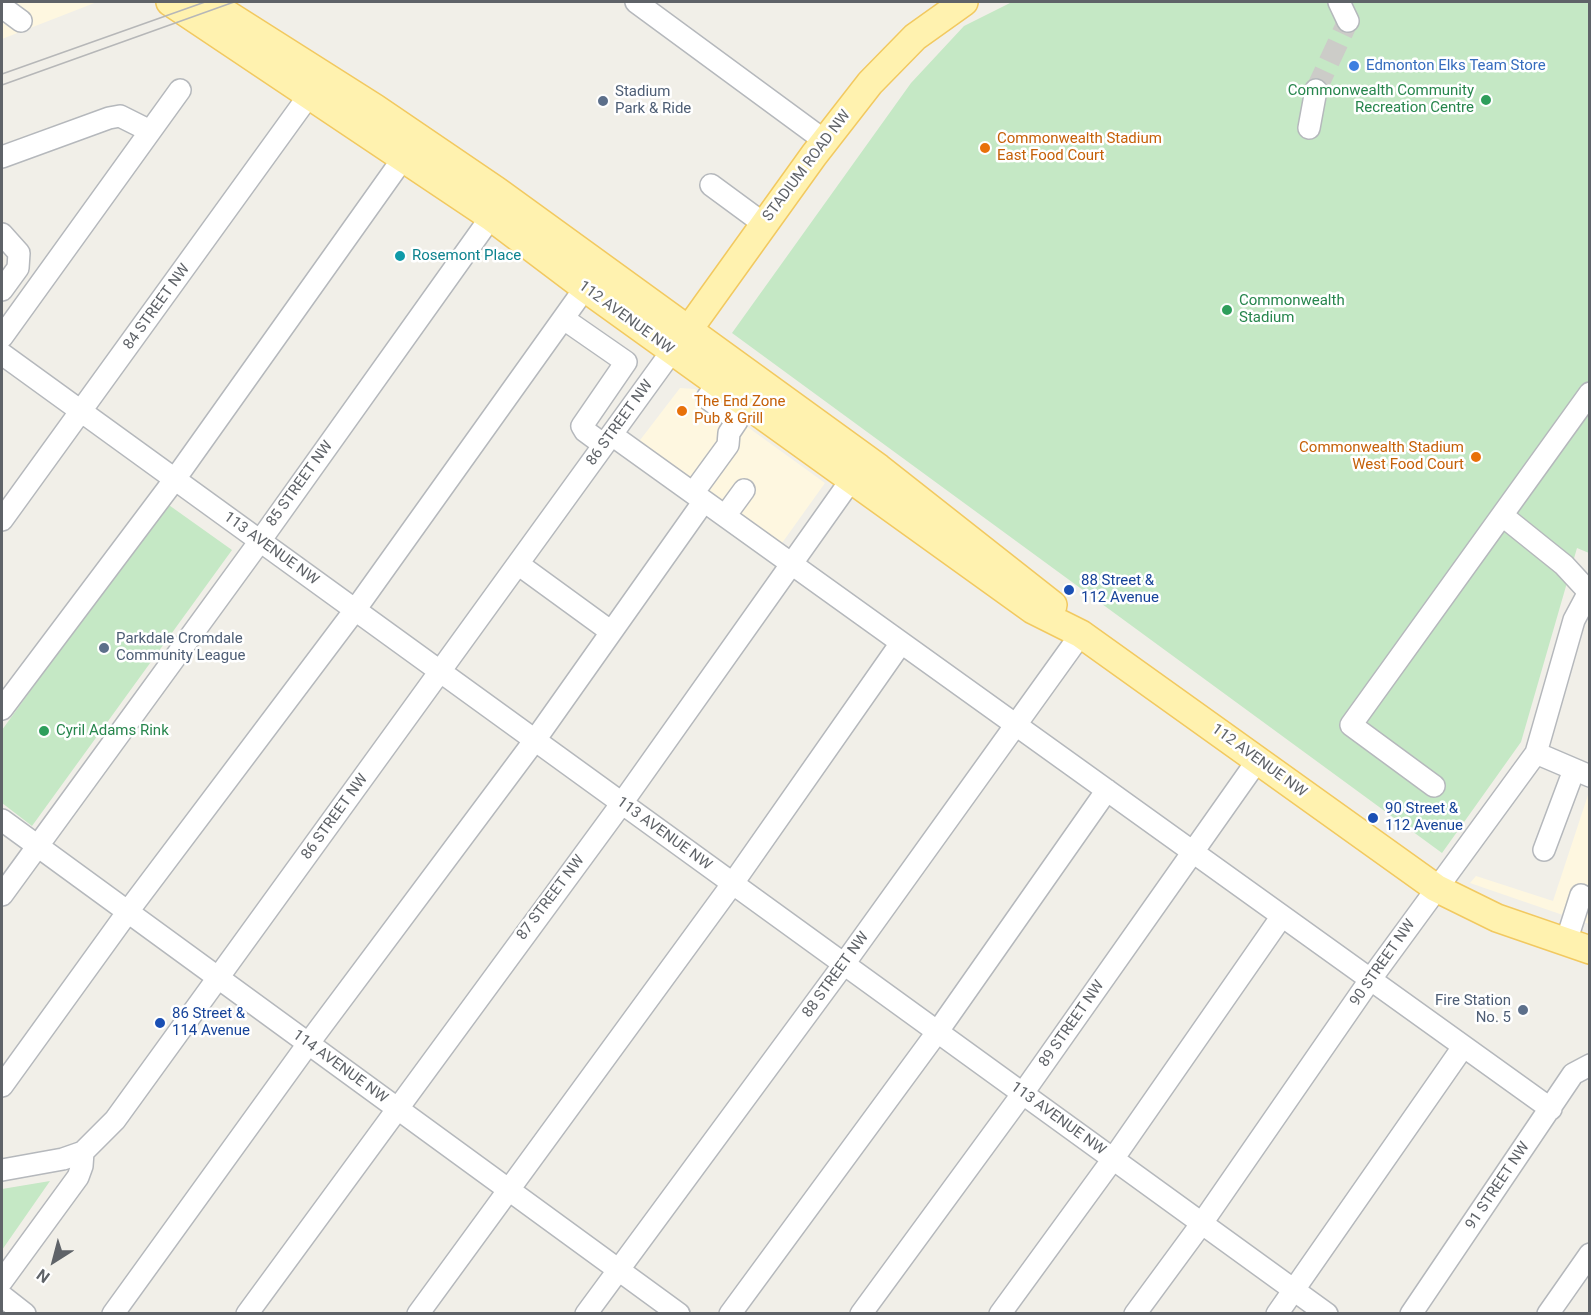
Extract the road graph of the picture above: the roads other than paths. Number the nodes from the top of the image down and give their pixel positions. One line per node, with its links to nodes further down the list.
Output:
1 (170, 2): 11 (main road, 112 AVENUE NW)
2 (208, 2): 24 (main road, 112 AVENUE NW)
3 (636, 2): 14 (street)
4 (964, 2): 14 (main road, STADIUM ROAD NW)
5 (1339, 2): 8 (street)
6 (2, 7): 7 (street)
7 (21, 21)
8 (1348, 21)
9 (180, 90): 13 (street)
10 (1316, 90): 12 (street)
11 (310, 94): 16 (main road, 112 AVENUE NW); 30 (street, 84 STREET NW)
12 (1309, 128)
13 (150, 131): 15 (street); 25 (street)
14 (825, 141): 19 (main road, STADIUM ROAD NW)
15 (2, 157)
16 (404, 157): 18 (main road, 112 AVENUE NW); 32 (street)
17 (711, 185): 19 (street)
18 (491, 218): 22 (main road, 112 AVENUE NW); 39 (street, 85 STREET NW)
19 (764, 224): 24 (main road, STADIUM ROAD NW)
20 (2, 234): 21 (street)
21 (2, 288)
22 (585, 288): 23 (street); 26 (main road, 112 AVENUE NW)
23 (564, 319): 31 (street); 43 (street)
24 (688, 330): 26 (main road, STADIUM ROAD NW); 45 (main road, 112 AVENUE NW)
25 (2, 337)
26 (672, 351): 28 (main road, 112 AVENUE NW); 31 (street, 86 STREET NW)
27 (2, 354): 30 (street, 113 AVENUE NW)
28 (717, 384): 33 (main road, 112 AVENUE NW); 35 (street)
29 (1590, 393): 37 (street)
30 (81, 412): 32 (street, 113 AVENUE NW); 38 (street, 84 STREET NW)
31 (608, 440): 35 (street); 41 (street, 86 STREET NW)
32 (174, 479): 39 (street, 113 AVENUE NW); 48 (street)
33 (851, 480): 40 (street, 87 STREET NW); 45 (main road, 112 AVENUE NW)
34 (744, 490): 36 (street)
35 (699, 497): 36 (street); 44 (street)
36 (725, 516): 40 (street)
37 (1503, 516): 42 (street); 54 (street)
38 (2, 520)
39 (260, 541): 43 (street, 113 AVENUE NW); 58 (street, 85 STREET NW)
40 (791, 563): 46 (street); 56 (street, 87 STREET NW)
41 (518, 564): 44 (street); 47 (street, 86 STREET NW)
42 (1589, 592): 51 (street, 90 STREET NW)
43 (355, 610): 47 (street, 113 AVENUE NW); 65 (street)
44 (610, 631): 50 (street)
45 (1081, 634): 49 (street, 88 STREET NW); 52 (main road, 112 AVENUE NW)
46 (901, 643): 49 (street); 61 (street)
47 (441, 672): 50 (street, 113 AVENUE NW); 69 (street, 86 STREET NW)
48 (2, 709)
49 (1015, 724): 55 (street); 68 (street, 88 STREET NW)
50 (535, 740): 56 (street, 113 AVENUE NW); 72 (street)
51 (1536, 753): 53 (street); 62 (street, 90 STREET NW)
52 (1257, 761): 60 (street, 89 STREET NW); 62 (main road, 112 AVENUE NW)
53 (1582, 773): 59 (street)
54 (1434, 786)
55 (1107, 790): 60 (street); 71 (street)
56 (622, 803): 61 (street, 113 AVENUE NW); 77 (street, 87 STREET NW)
57 (2, 820): 58 (street, 114 AVENUE NW)
58 (36, 846): 63 (street, 85 STREET NW); 65 (street, 114 AVENUE NW)
59 (1544, 850)
60 (1192, 852): 66 (street); 76 (street, 89 STREET NW)
61 (733, 883): 68 (street, 113 AVENUE NW); 82 (street)
62 (1437, 888): 67 (main road, 112 AVENUE NW); 70 (street, 90 STREET NW)
63 (2, 895)
64 (1581, 895): 67 (street)
65 (127, 912): 69 (street, 114 AVENUE NW); 75 (street)
66 (1282, 916): 70 (street); 80 (street)
67 (1578, 946)
68 (844, 964): 71 (street, 113 AVENUE NW); 85 (street, 88 STREET NW)
69 (218, 978): 72 (street, 114 AVENUE NW); 79 (street, 86 STREET NW)
70 (1370, 980): 73 (street); 83 (street, 90 STREET NW)
71 (938, 1031): 76 (street, 113 AVENUE NW); 95 (street)
72 (308, 1044): 77 (street, 114 AVENUE NW); 90 (street)
73 (1463, 1047): 78 (street); 87 (street)
74 (1590, 1065): 78 (street, 91 STREET NW)
75 (2, 1086)
76 (1023, 1093): 80 (street, 113 AVENUE NW); 96 (street, 89 STREET NW)
77 (396, 1107): 82 (street, 114 AVENUE NW); 91 (street, 87 STREET NW)
78 (1551, 1109): 101 (street, 91 STREET NW)
79 (83, 1152): 81 (street); 86 (street)
80 (1113, 1159): 83 (street, 113 AVENUE NW); 97 (street)
81 (2, 1170)
82 (508, 1189): 85 (street, 114 AVENUE NW); 92 (street)
83 (1202, 1223): 87 (street, 113 AVENUE NW); 98 (street, 90 STREET NW)
84 (1590, 1254): 102 (street)
85 (618, 1269): 93 (street, 88 STREET NW); 94 (street, 114 AVENUE NW)
86 (2, 1281)
87 (1294, 1290): 99 (street); 100 (street, 113 AVENUE NW)
88 (2, 1296): 89 (street)
89 (25, 1314)
90 (113, 1314)
91 (247, 1314)
92 (418, 1314)
93 (586, 1314)
94 (679, 1314)
95 (730, 1314)
96 (861, 1314)
97 (1000, 1314)
98 (1135, 1314)
99 (1277, 1314)
100 (1327, 1314)
101 (1412, 1314)
102 (1548, 1314)

